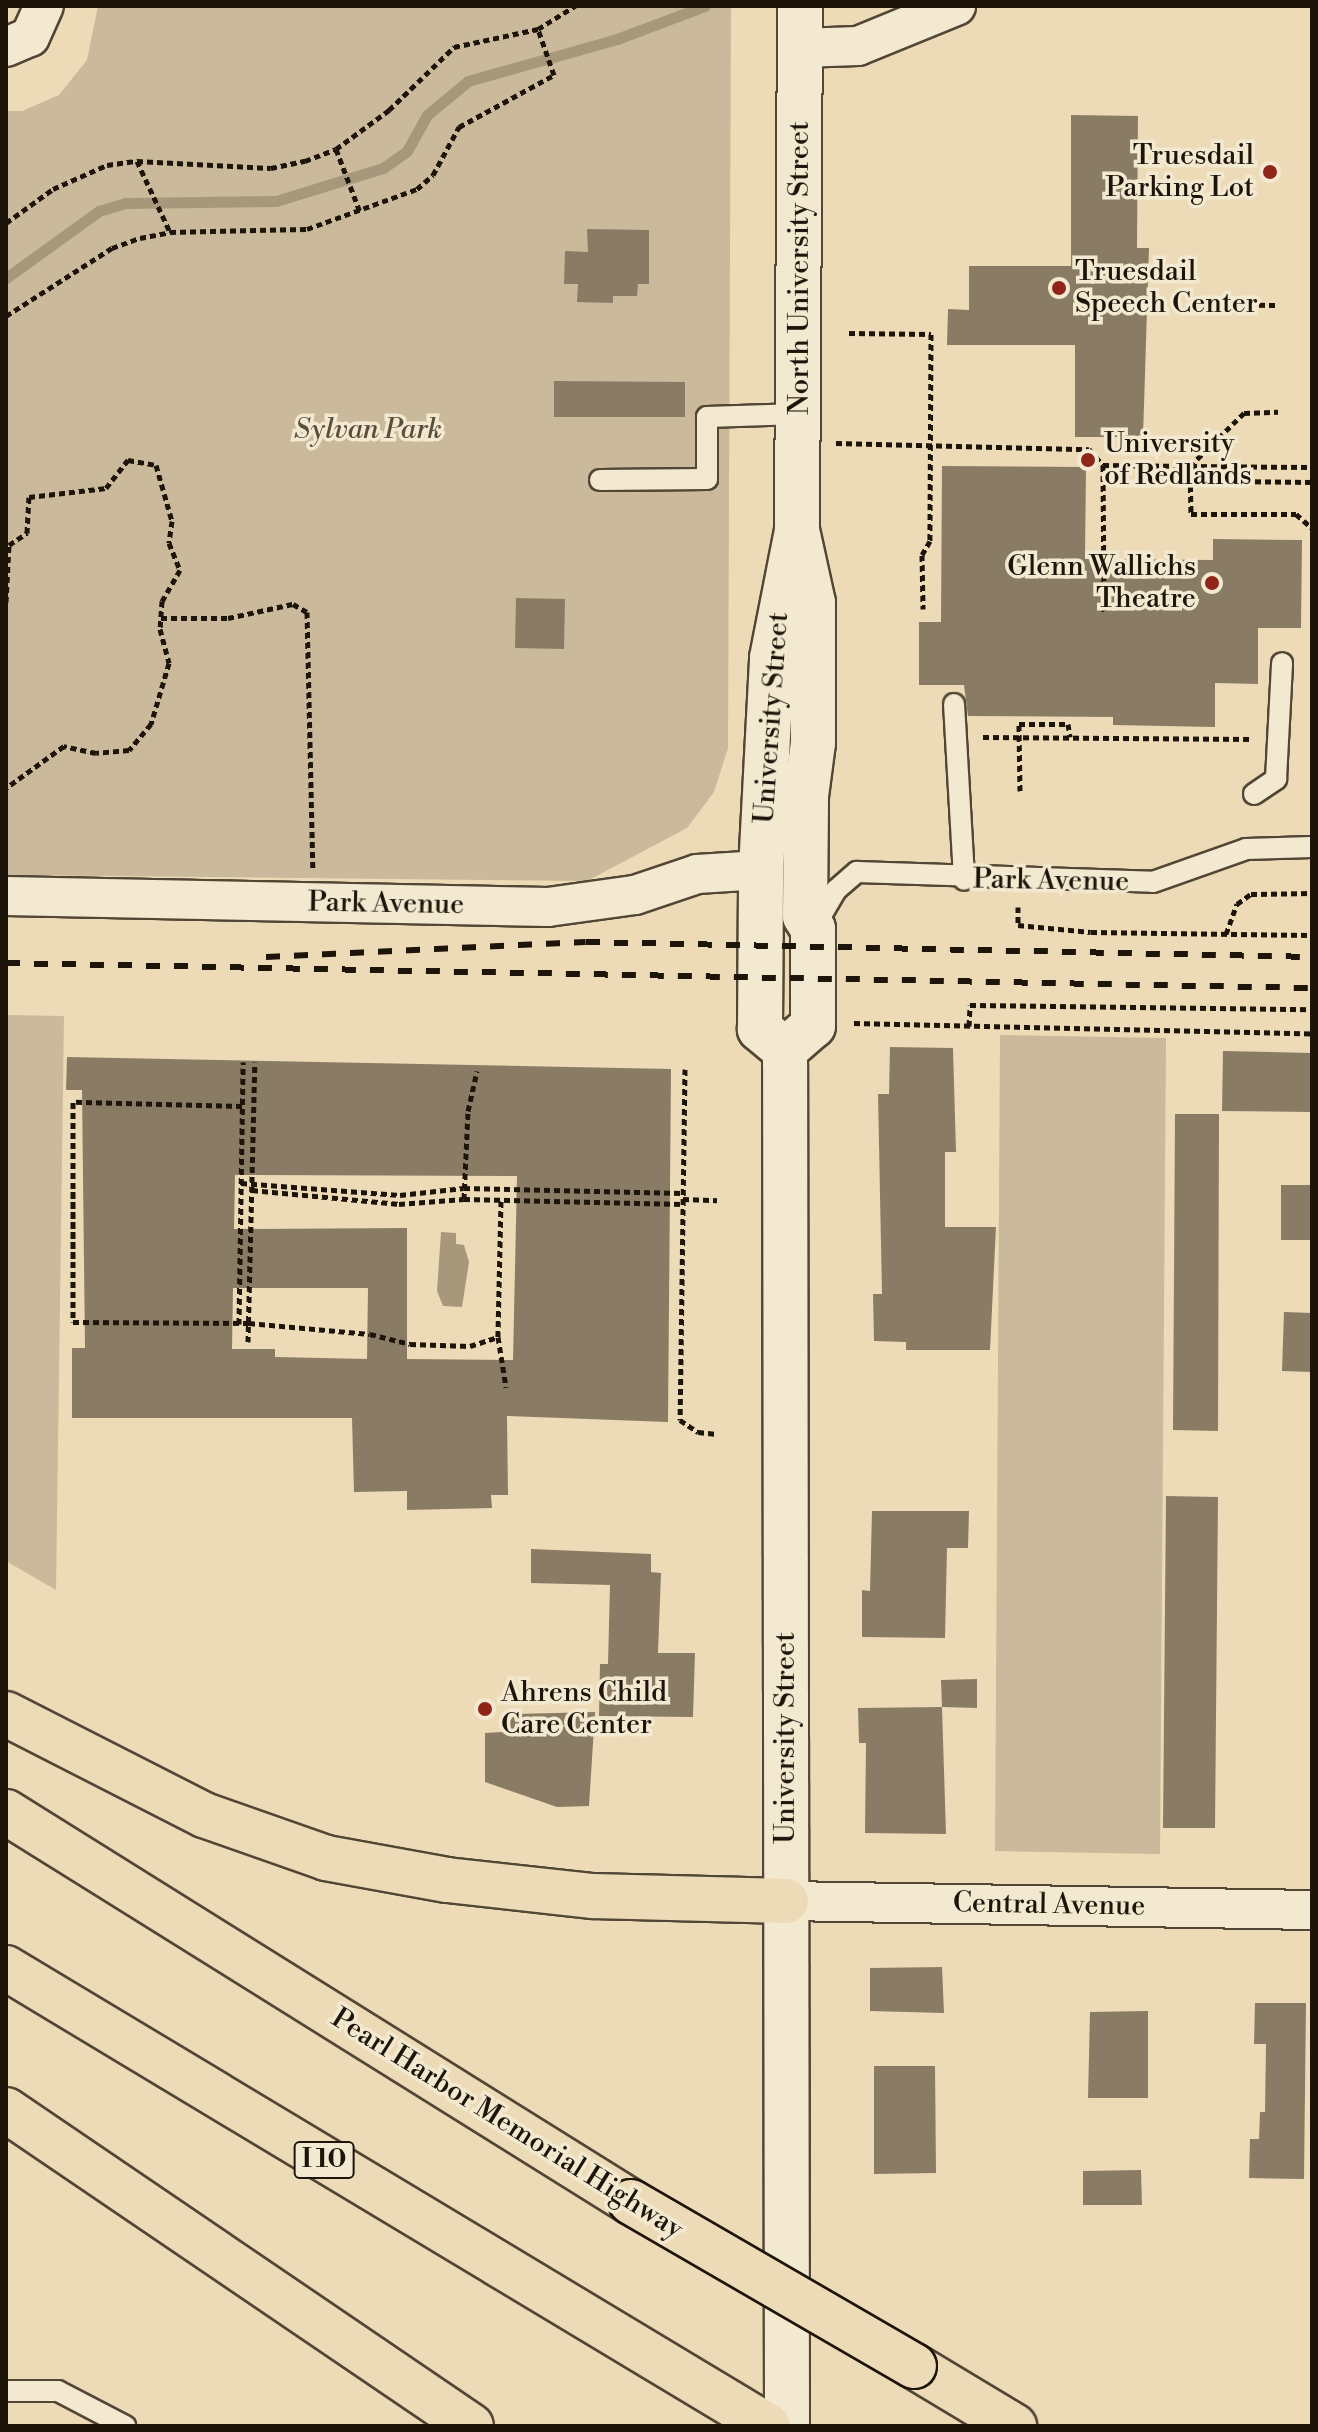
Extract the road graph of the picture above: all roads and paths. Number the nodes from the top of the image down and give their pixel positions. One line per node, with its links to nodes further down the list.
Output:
1 (44, 6): 6 (street)
2 (575, 6): 5 (path)
3 (956, 6): 4 (street)
4 (800, 27): 17 (street, North University Street)
5 (538, 29): 7 (path); 9 (path)
6 (6, 47)
7 (336, 149): 8 (path); 9 (path)
8 (137, 161): 10 (path); 11 (path)
9 (360, 212): 11 (path)
10 (6, 223)
11 (170, 232): 14 (path)
12 (1219, 304): 13 (path)
13 (1279, 305)
14 (6, 316)
15 (849, 333): 18 (path)
16 (1278, 412): 20 (path)
17 (799, 428): 18 (path); 22 (lane); 25 (street, North University Street)
18 (928, 442): 19 (path); 28 (path)
19 (1103, 465): 20 (path); 29 (path)
20 (1190, 466): 21 (path); 23 (path); 24 (path)
21 (1312, 467)
22 (600, 480)
23 (1312, 482)
24 (1312, 528)
25 (797, 530): 42 (street, University Street); 47 (street, University Street)
26 (7, 564): 27 (path); 30 (path)
27 (6, 602)
28 (923, 609)
29 (1104, 612)
30 (161, 618): 37 (path); 40 (path)
31 (1282, 663): 36 (lane)
32 (954, 704): 33 (lane)
33 (954, 737): 34 (path); 43 (lane)
34 (1019, 737): 35 (path); 35 (path); 38 (path)
35 (1070, 737): 36 (path)
36 (1282, 739): 39 (lane)
37 (6, 788)
38 (1020, 791)
39 (1254, 794)
40 (313, 844)
41 (1312, 847): 43 (lane, Park Avenue)
42 (761, 870): 45 (street, Park Avenue); 54 (street, University Street)
43 (964, 880): 47 (lane, Park Avenue)
44 (1312, 893): 48 (path)
45 (6, 896)
46 (1018, 907): 48 (path)
47 (813, 929): 54 (street, University Street)
48 (1226, 934): 49 (path)
49 (1312, 935)
50 (1312, 1009): 52 (path)
51 (853, 1023): 52 (path)
52 (969, 1026): 53 (path)
53 (1312, 1033)
54 (785, 1050): 76 (street, University Street)
55 (243, 1062): 59 (path)
56 (255, 1062): 60 (path)
57 (685, 1069): 65 (path)
58 (477, 1071): 62 (path)
59 (242, 1106): 61 (path); 69 (path)
60 (253, 1182): 61 (path); 62 (path); 63 (path)
61 (241, 1183): 69 (path)
62 (464, 1188): 64 (path); 65 (path)
63 (252, 1190): 64 (path); 68 (path)
64 (464, 1199): 66 (path)
65 (683, 1199): 66 (path); 67 (path); 73 (path)
66 (502, 1200): 70 (path)
67 (717, 1200)
68 (249, 1323): 69 (path); 70 (path); 71 (path)
69 (239, 1324)
70 (498, 1337): 72 (path)
71 (248, 1342)
72 (506, 1387)
73 (717, 1434)
74 (6, 1714): 76 (highway)
75 (6, 1812): 85 (highway, Pearl Harbor Memorial Highway, bridge)
76 (786, 1901): 77 (street, Central Avenue); 84 (street, University Street)
77 (1312, 1910)
78 (6, 1968): 83 (highway, I 10)
79 (6, 2110): 82 (highway)
80 (6, 2391): 81 (lane)
81 (125, 2426)
82 (471, 2426)
83 (768, 2426)
84 (787, 2426)
85 (1014, 2426)

